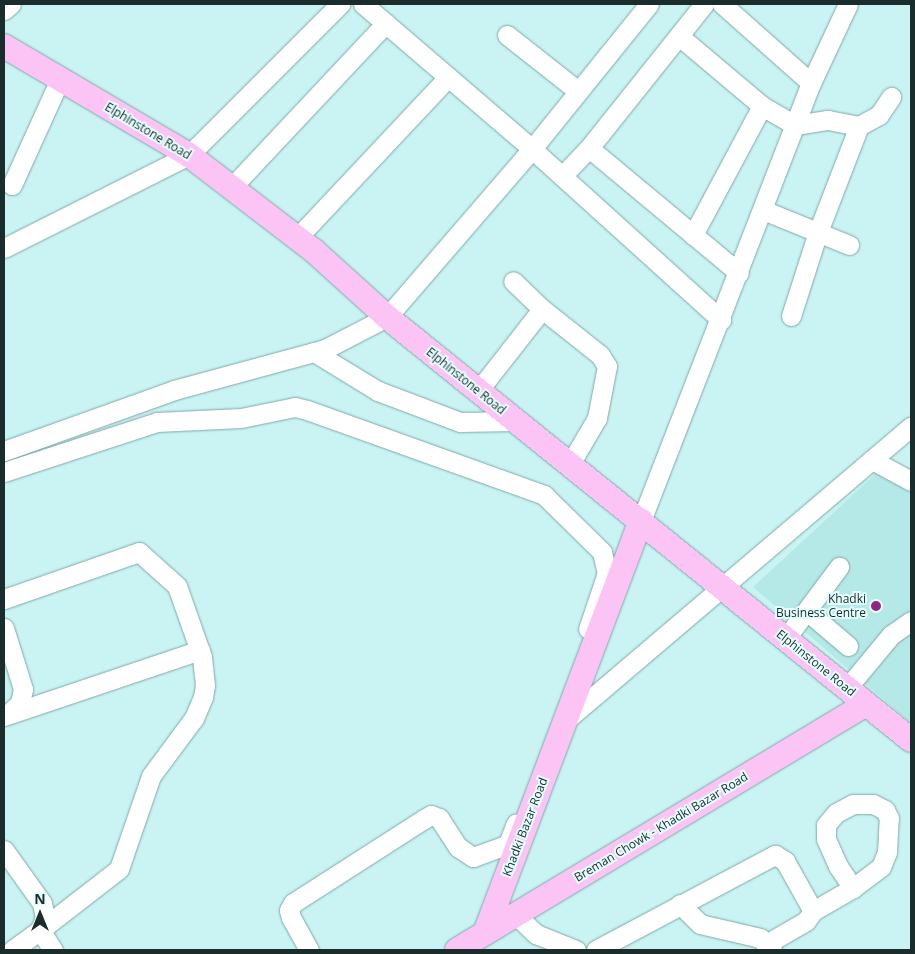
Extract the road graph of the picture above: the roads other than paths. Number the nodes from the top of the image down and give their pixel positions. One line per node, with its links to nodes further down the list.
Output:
1 (11, 4): 8 (street)
2 (340, 4): 23 (street)
3 (363, 4): 9 (street)
4 (649, 4): 16 (street)
5 (704, 4): 11 (street)
6 (722, 4): 15 (street)
7 (848, 4): 15 (street)
8 (4, 10)
9 (386, 23): 13 (street); 26 (street)
10 (508, 35): 16 (street)
11 (679, 36): 18 (street); 21 (street)
12 (4, 46): 14 (main road, Elphinstone Road)
13 (448, 76): 22 (street); 30 (street)
14 (60, 79): 23 (main road, Elphinstone Road); 25 (street)
15 (811, 83): 19 (street)
16 (578, 91): 22 (street)
17 (891, 97): 20 (street)
18 (762, 106): 19 (street); 29 (street)
19 (795, 125): 20 (street); 27 (street)
20 (859, 126): 28 (street)
21 (589, 148): 24 (street); 29 (street)
22 (532, 149): 24 (street); 37 (street)
23 (189, 155): 26 (main road, Elphinstone Road); 32 (street)
24 (562, 176): 38 (street)
25 (12, 185)
26 (232, 188): 30 (main road, Elphinstone Road)
27 (763, 210): 28 (street); 33 (street)
28 (818, 232): 31 (street); 36 (street)
29 (693, 235): 33 (street)
30 (296, 238): 37 (main road, Elphinstone Road)
31 (849, 246)
32 (4, 248)
33 (739, 273): 38 (street)
34 (513, 281): 35 (street)
35 (542, 309): 40 (street); 45 (street)
36 (791, 316)
37 (387, 317): 39 (street); 40 (main road, Elphinstone Road)
38 (721, 320): 48 (street)
39 (314, 352): 41 (street); 43 (street)
40 (478, 390): 41 (main road, Elphinstone Road)
41 (516, 421): 45 (main road, Elphinstone Road)
42 (911, 426): 44 (street, Khadki Bazar Road)
43 (4, 450)
44 (872, 460): 47 (street); 50 (street, Khadki Bazar Road)
45 (570, 464): 48 (main road, Elphinstone Road)
46 (4, 472): 74 (street)
47 (911, 481)
48 (641, 521): 50 (main road, Elphinstone Road); 61 (main road, Khadki Bazar Road)
49 (839, 567): 52 (street)
50 (724, 588): 55 (main road, Elphinstone Road); 61 (street, Khadki Bazar Road)
51 (4, 599): 57 (street)
52 (807, 611): 55 (street); 56 (street)
53 (911, 621): 58 (street)
54 (4, 628): 60 (street)
55 (786, 638): 58 (main road, Elphinstone Road)
56 (848, 646)
57 (200, 650): 60 (street); 68 (street)
58 (847, 688): 59 (main road, Elphinstone Road)
59 (866, 704): 62 (main road, Elphinstone Road); 67 (main road, Breman Chowk - Khadki Bazar Road)
60 (6, 715)
61 (566, 720): 69 (main road, Khadki Bazar Road)
62 (911, 740)
63 (4, 850): 68 (street)
64 (853, 888): 66 (street)
65 (680, 904): 66 (street); 71 (street); 77 (street)
66 (813, 911): 71 (street)
67 (516, 915): 69 (main road, Breman Chowk - Khadki Bazar Road); 70 (street)
68 (40, 930): 72 (street); 73 (street)
69 (485, 933): 75 (main road, Breman Chowk - Khadki Bazar Road)
70 (534, 942): 76 (street)
71 (770, 947)
72 (12, 950)
73 (52, 950)
74 (309, 950)
75 (457, 950)
76 (576, 950)
77 (596, 950)

